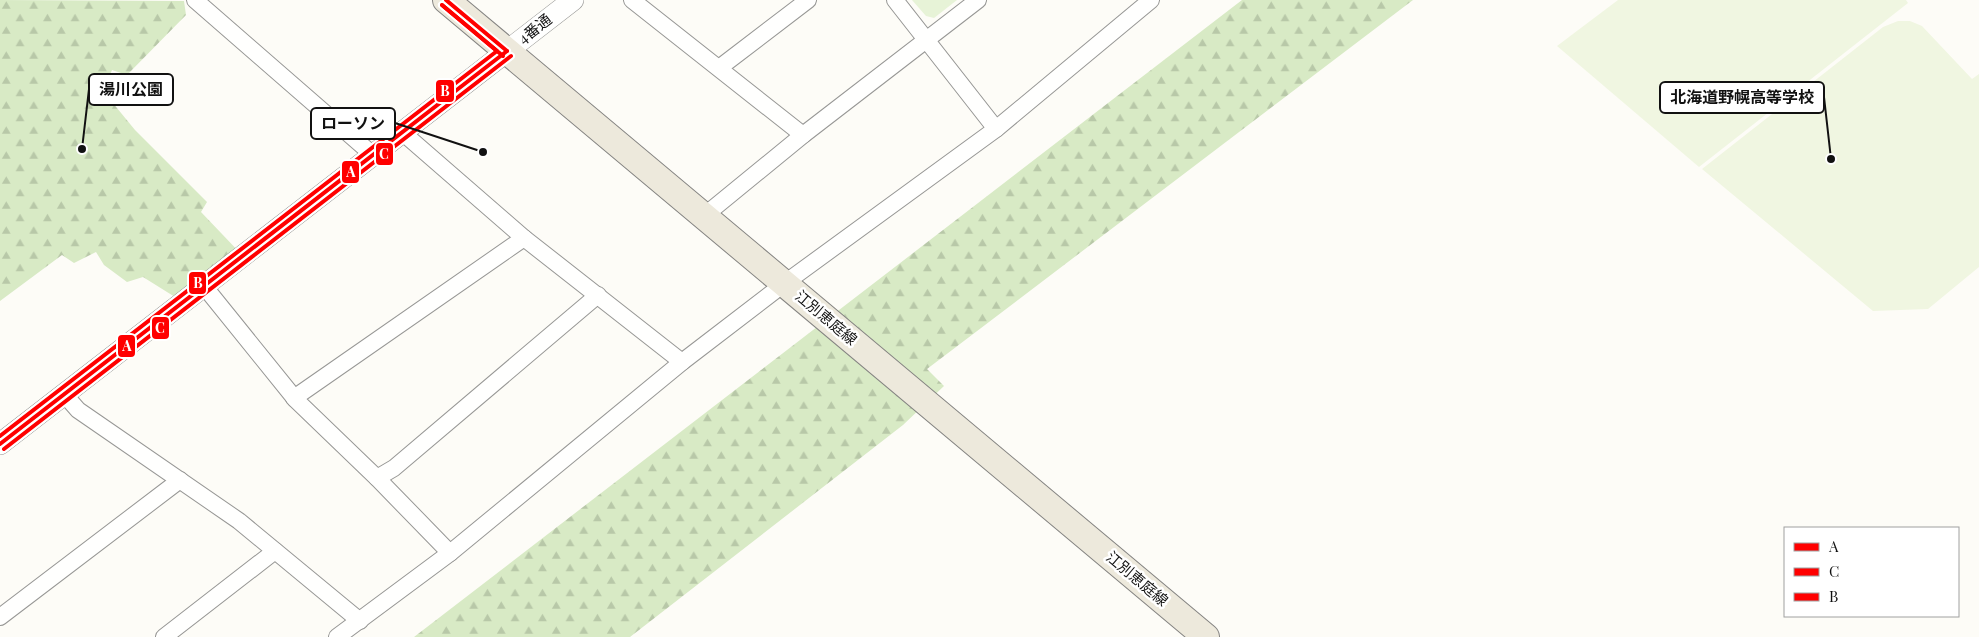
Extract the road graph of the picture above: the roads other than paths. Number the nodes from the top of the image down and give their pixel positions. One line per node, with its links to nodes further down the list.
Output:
1 (195, 0): 15 (street)
2 (446, 0): 10 (main road, 江別恵庭線)
3 (573, 0): 10 (street, 4番通)
4 (632, 0): 11 (street)
5 (808, 0): 11 (street)
6 (895, 0): 9 (street)
7 (978, 0): 9 (street)
8 (1151, 0): 12 (street)
9 (926, 41): 12 (street); 14 (street)
10 (507, 51): 13 (street, 4番通); 16 (main road, 江別恵庭線)
11 (719, 68): 14 (street)
12 (996, 129): 18 (street)
13 (402, 132): 15 (street, 4番通); 17 (street)
14 (803, 135): 16 (street)
15 (373, 155): 19 (street, 4番通)
16 (704, 216): 18 (main road, 江別恵庭線)
17 (524, 238): 20 (street); 23 (street)
18 (784, 283): 21 (street); 33 (main road, 江別恵庭線)
19 (204, 286): 22 (street, 4番通); 23 (street)
20 (598, 295): 21 (street); 25 (street)
21 (682, 362): 28 (street)
22 (64, 394): 24 (street, 4番通); 26 (street)
23 (294, 398): 25 (street)
24 (0, 444)
25 (377, 478): 28 (street)
26 (180, 480): 27 (street); 29 (street)
27 (275, 551): 30 (street); 31 (street)
28 (450, 553): 30 (street)
29 (0, 617)
30 (360, 621): 32 (street)
31 (164, 637)
32 (337, 637)
33 (1206, 637)

